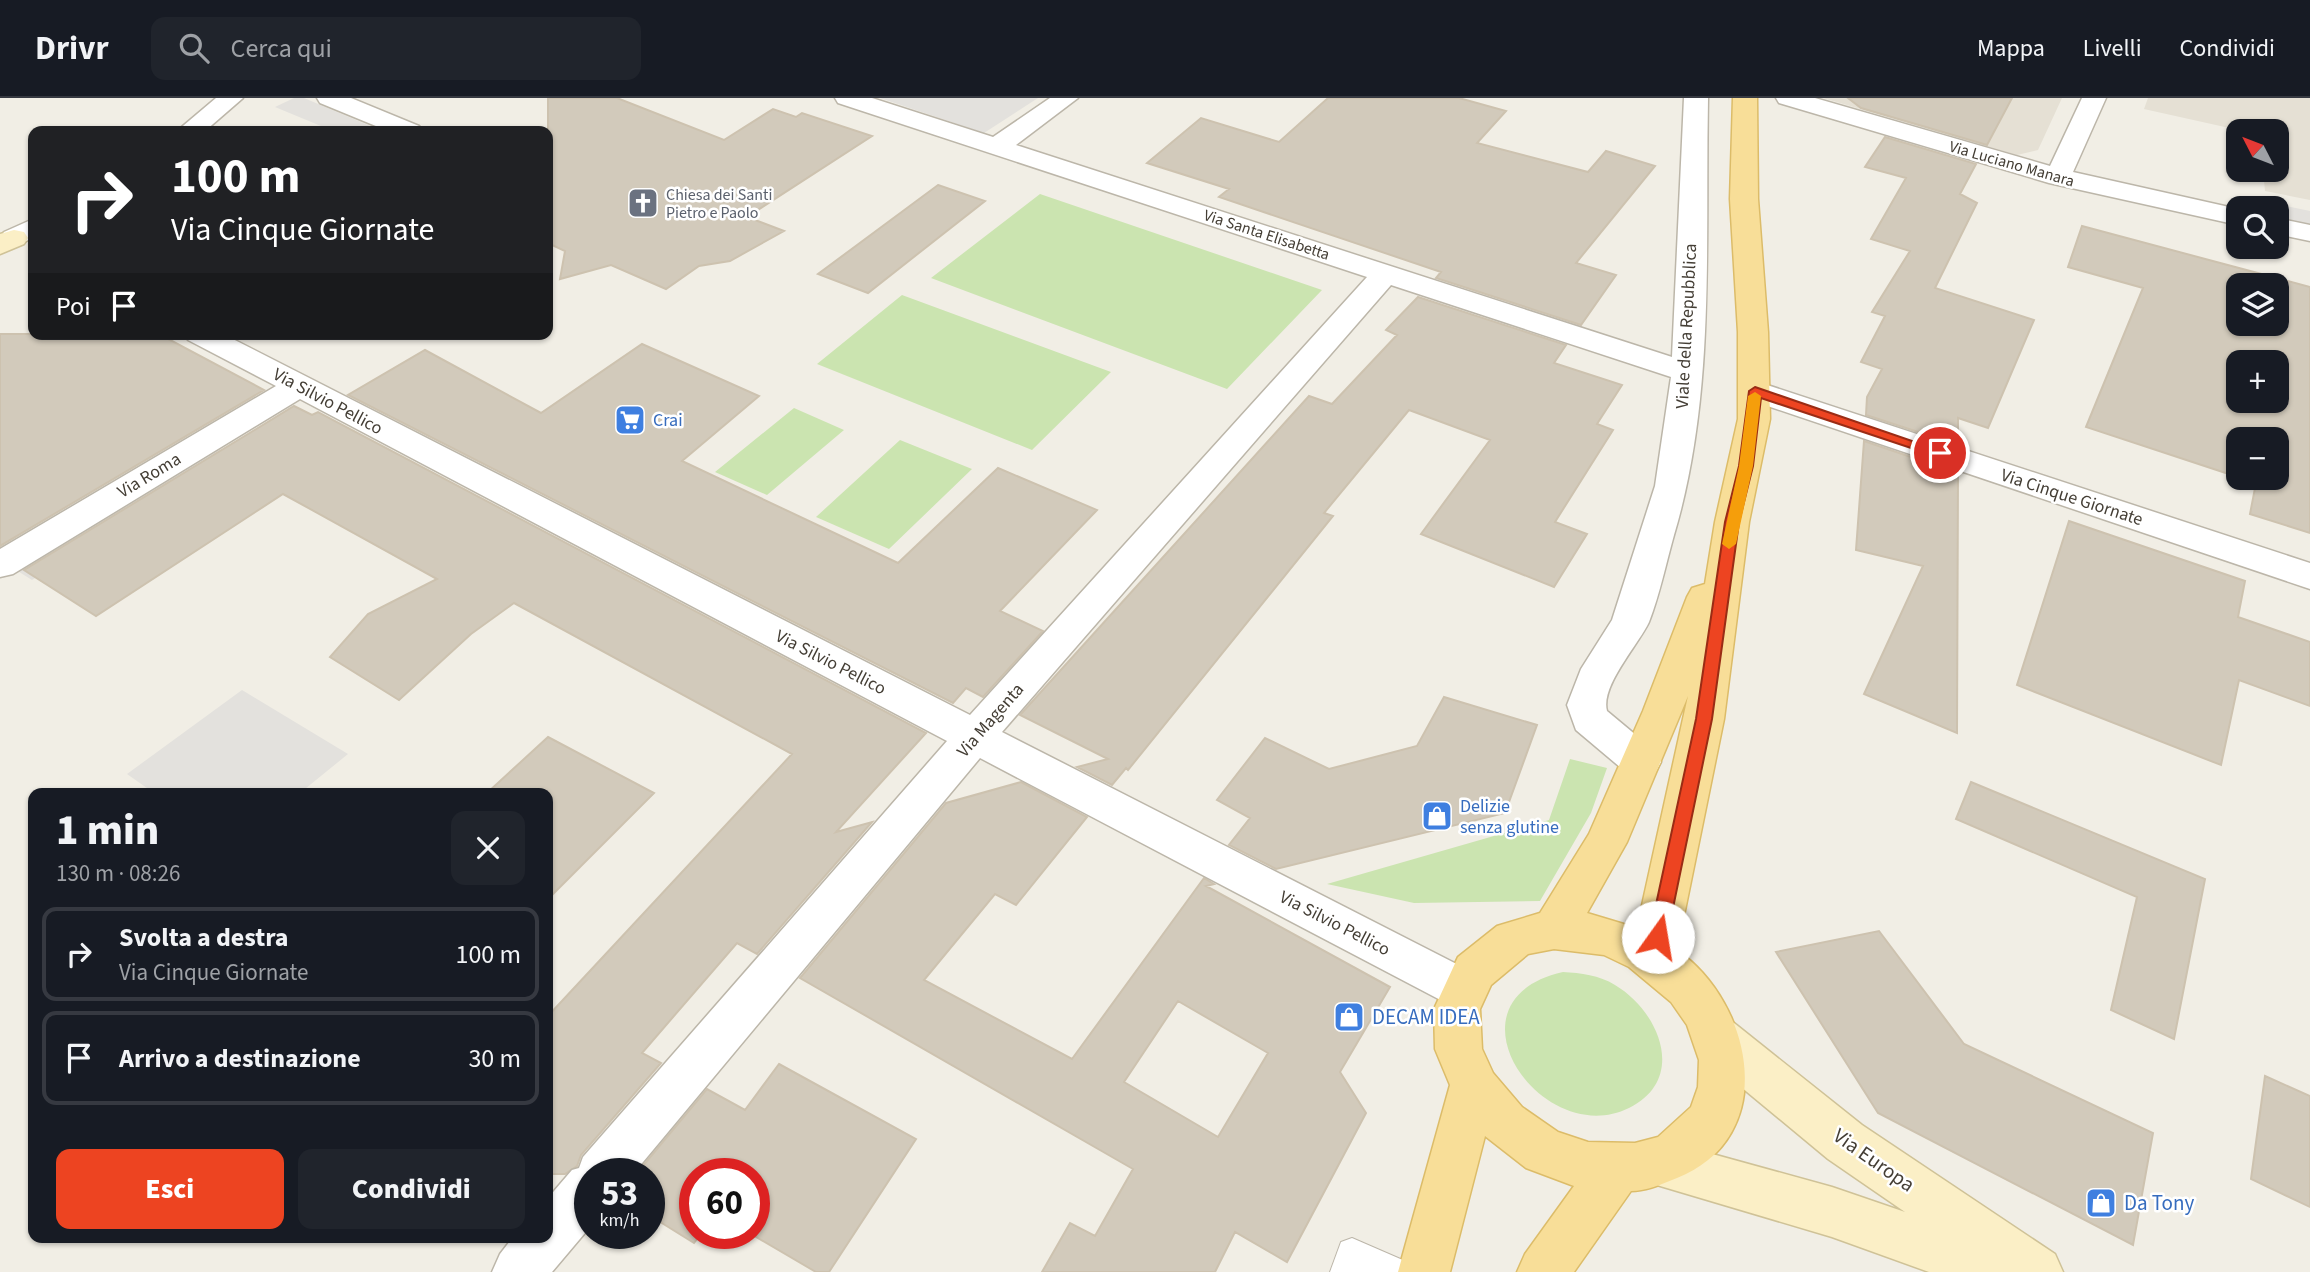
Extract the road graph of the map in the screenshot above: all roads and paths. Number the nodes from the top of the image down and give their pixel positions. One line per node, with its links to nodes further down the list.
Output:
1 (231, 98): 9 (street)
2 (329, 98): 10 (street)
3 (847, 98): 11 (street, Via Santa Elisabetta)
4 (1066, 98): 11 (street)
5 (1696, 98): 18 (street, Viale della Repubblica)
6 (1745, 98): 20 (main road)
7 (1788, 98): 12 (street, Via Luciano Manara)
8 (2094, 98): 12 (street)
9 (196, 126)
10 (398, 126)
11 (996, 147): 16 (street, Via Santa Elisabetta)
12 (2058, 177): 13 (street, Via Luciano Manara)
13 (2226, 214)
14 (2289, 229): 15 (street)
15 (2310, 233)
16 (1386, 273): 18 (street, Via Santa Elisabetta); 24 (street, Via Magenta)
17 (211, 340): 19 (street, Via Silvio Pellico)
18 (1687, 372): 25 (street, Viale della Repubblica)
19 (299, 386): 22 (street, Via Roma); 24 (street, Via Silvio Pellico)
20 (1755, 391): 21 (main road); 23 (street, Via Cinque Giornate)
21 (1732, 522): 25 (main road); 27 (main road)
22 (0, 565)
23 (2310, 576)
24 (975, 736): 28 (street, Via Silvio Pellico); 31 (street, Via Magenta)
25 (1641, 762): 26 (main road)
26 (1554, 930): 27 (main road); 28 (main road)
27 (1653, 958): 29 (main road)
28 (1464, 989): 30 (main road)
29 (1717, 1038): 32 (main road); 42 (street, Via Europa)
30 (1473, 1088): 32 (main road); 39 (main road)
31 (615, 1158)
32 (1637, 1167): 40 (main road); 41 (street)
33 (574, 1207): 34 (street)
34 (553, 1231)
35 (543, 1243): 36 (street)
36 (518, 1272)
37 (1345, 1272): 38 (lane)
38 (1394, 1272)
39 (1424, 1272)
40 (1543, 1272)
41 (2002, 1272)
42 (2037, 1272)

